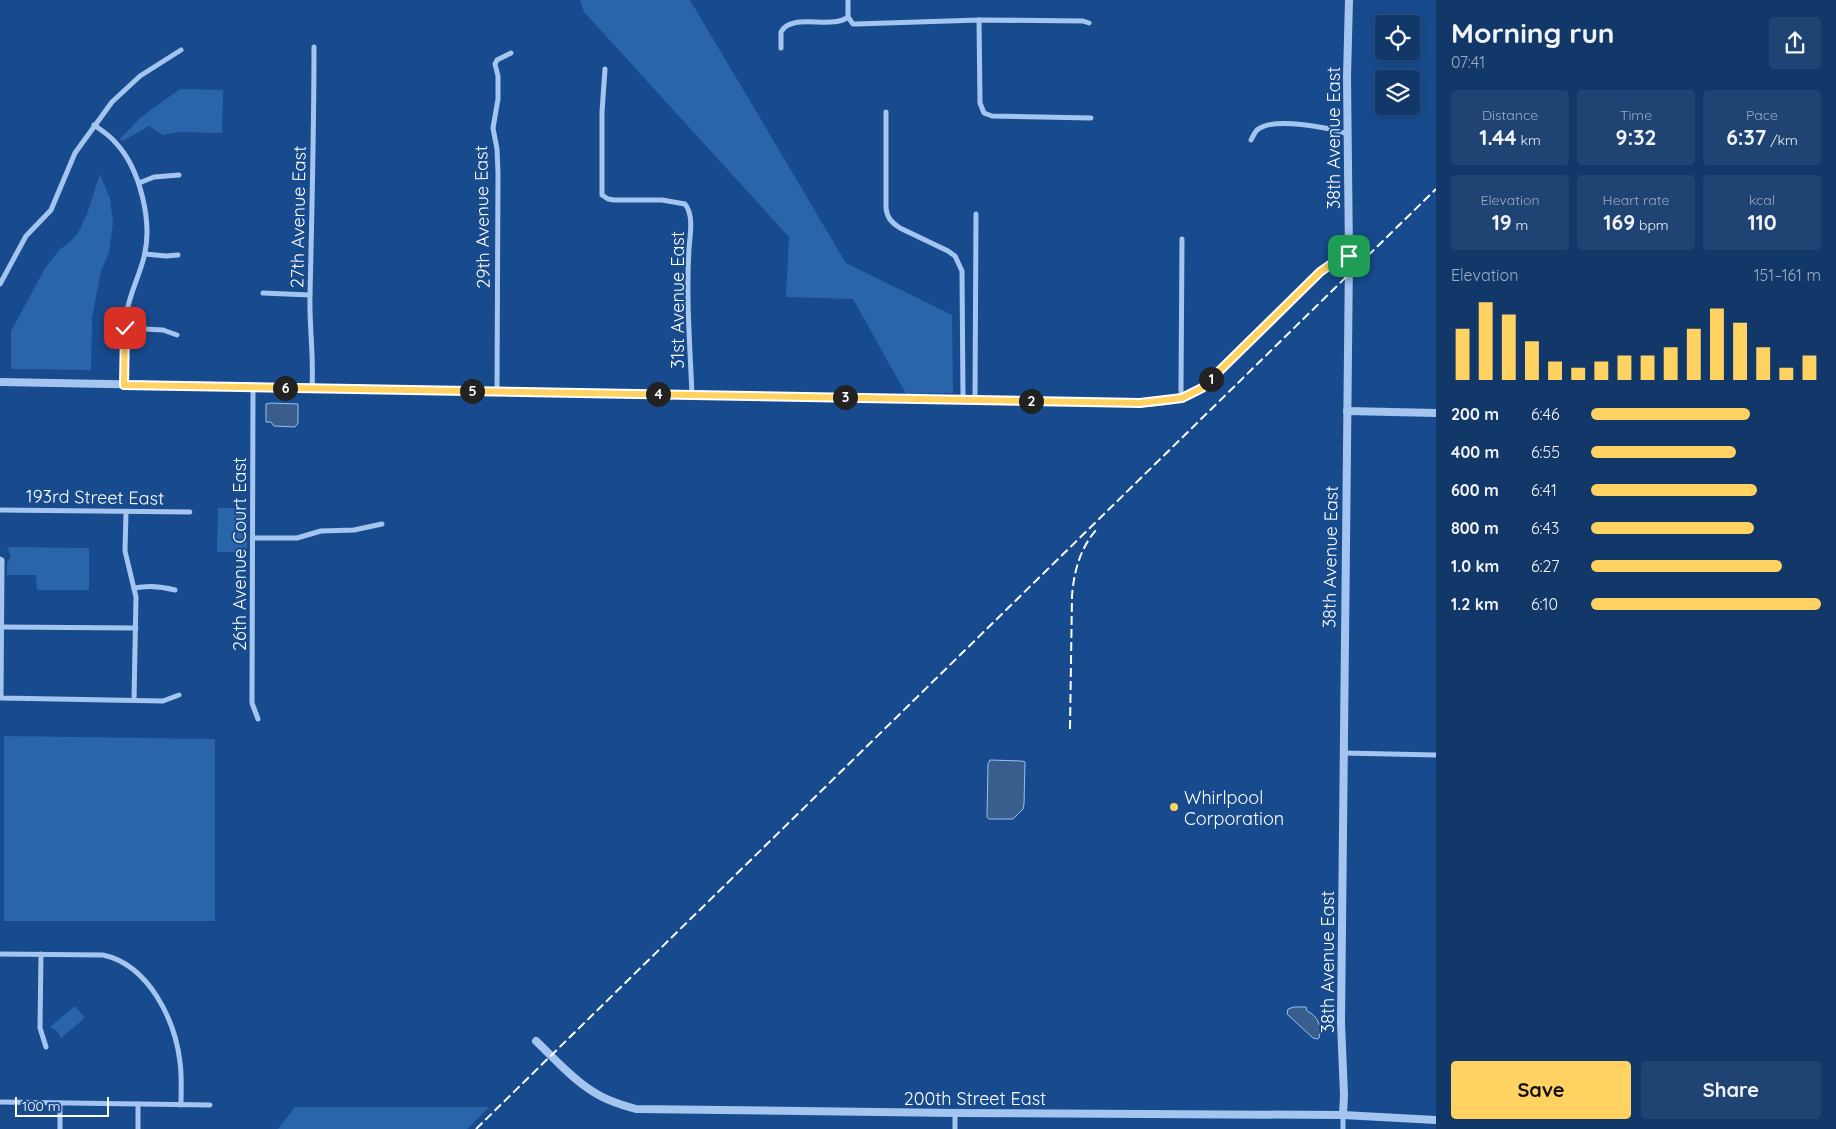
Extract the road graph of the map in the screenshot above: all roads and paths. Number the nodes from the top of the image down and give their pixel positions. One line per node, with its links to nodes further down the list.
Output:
1 (848, 0): 3 (street)
2 (1348, 0): 14 (street, 38th Avenue East)
3 (848, 17): 4 (street); 7 (street)
4 (978, 20): 5 (street); 12 (street)
5 (1089, 23)
6 (314, 47): 25 (street, 27th Avenue East)
7 (781, 48)
8 (182, 50): 13 (street)
9 (511, 52): 32 (street, 29th Avenue East)
10 (605, 69): 33 (street, 31st Avenue East)
11 (886, 112): 35 (street)
12 (1091, 118)
13 (94, 125): 17 (street); 23 (street)
14 (1348, 134): 15 (street); 22 (street, 38th Avenue East)
15 (1251, 140)
16 (179, 175): 17 (street)
17 (139, 183): 20 (street)
18 (976, 214): 36 (street)
19 (1182, 239): 34 (street)
20 (145, 254): 21 (street); 26 (street)
21 (178, 255)
22 (1349, 256): 34 (street); 37 (street, 38th Avenue East)
23 (0, 284)
24 (263, 293): 25 (street)
25 (310, 295): 31 (street, 27th Avenue East)
26 (125, 328): 27 (street); 29 (street)
27 (177, 335)
28 (0, 382): 29 (street)
29 (124, 385): 30 (street)
30 (253, 387): 31 (street); 43 (street, 26th Avenue Court East)
31 (312, 388): 32 (street)
32 (496, 391): 33 (street)
33 (692, 395): 35 (street)
34 (1182, 398): 36 (street)
35 (963, 399): 36 (street)
36 (975, 399)
37 (1347, 411): 38 (street); 53 (street, 38th Avenue East)
38 (1436, 413)
39 (0, 510): 40 (street, 193rd Street East)
40 (126, 512): 41 (street, 193rd Street East); 45 (street)
41 (190, 512)
42 (382, 524): 43 (street)
43 (253, 538): 52 (street, 26th Avenue Court East)
44 (1, 559): 47 (street)
45 (134, 588): 46 (street); 48 (street)
46 (175, 590)
47 (2, 627): 48 (street); 50 (street)
48 (136, 628): 51 (street)
49 (179, 695): 51 (street)
50 (1, 698): 51 (street)
51 (134, 700)
52 (258, 720)
53 (1343, 753): 54 (street); 65 (street, 38th Avenue East)
54 (1436, 755)
55 (0, 954): 56 (street)
56 (41, 954): 58 (street); 62 (street)
57 (536, 1041): 64 (street, 200th Street East)
58 (46, 1047)
59 (0, 1102): 60 (street)
60 (60, 1103): 61 (street); 67 (street)
61 (138, 1104): 62 (street); 68 (street)
62 (181, 1105): 63 (street)
63 (210, 1105)
64 (955, 1113): 65 (street, 200th Street East); 69 (street)
65 (1343, 1115): 66 (street, 200th Street East); 70 (street)
66 (1436, 1120)
67 (60, 1129)
68 (138, 1129)
69 (955, 1129)
70 (1343, 1129)

